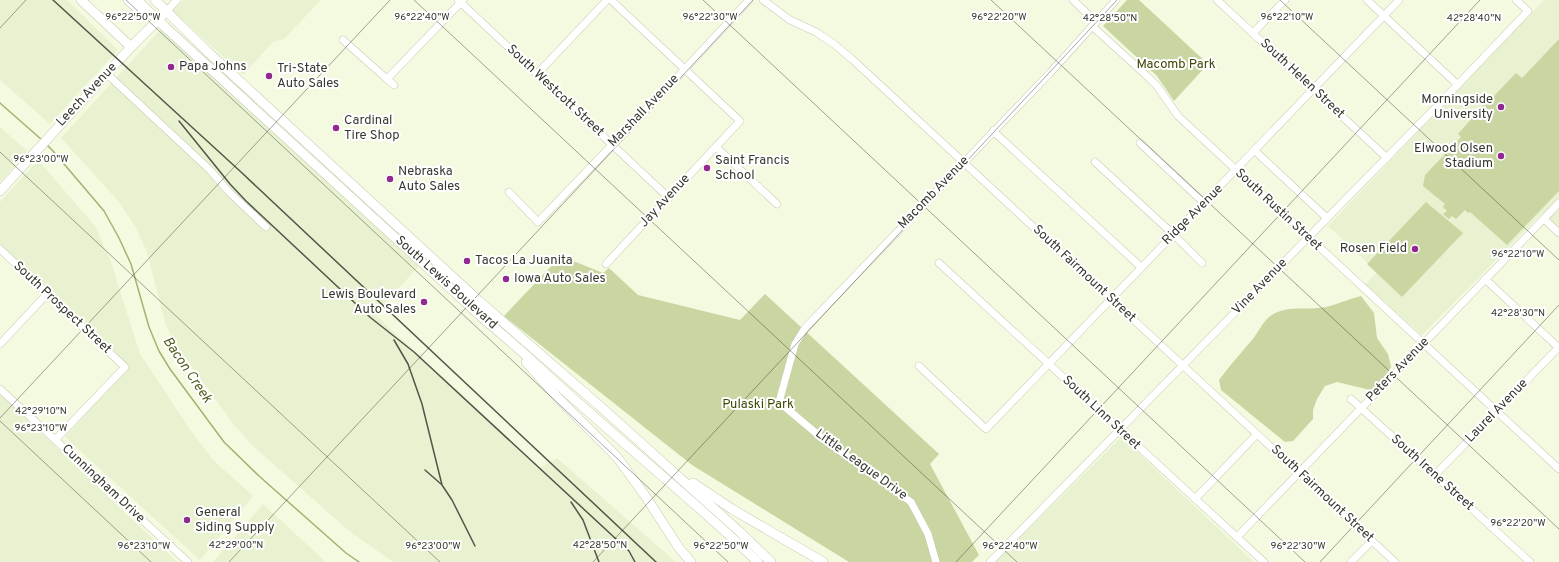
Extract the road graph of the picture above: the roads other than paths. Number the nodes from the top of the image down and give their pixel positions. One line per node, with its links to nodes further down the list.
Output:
1 (80, 0): 24 (main road)
2 (128, 0): 20 (main road)
3 (137, 0): 20 (main road, South Lewis Boulevard)
4 (155, 0): 18 (main road, South Lewis Boulevard)
5 (177, 0): 18 (street, Leech Avenue)
6 (607, 0): 27 (street)
7 (611, 0): 25 (street)
8 (749, 0): 25 (street, Marshall Avenue)
9 (763, 0): 38 (street, South Fairmount Street)
10 (1072, 0): 21 (street, South Rustin Street)
11 (1116, 0): 21 (street, Macomb Avenue)
12 (1217, 0): 22 (street, South Helen Street)
13 (1285, 0): 22 (street)
14 (1367, 0): 19 (street)
15 (1399, 0): 19 (street, Ridge Avenue)
16 (1516, 0): 30 (street, Vine Avenue)
17 (461, 1): 27 (street, South Westcott Street); 28 (street)
18 (166, 11): 20 (main road, Leech Avenue); 76 (main road, South Lewis Boulevard)
19 (1384, 16): 30 (street); 31 (street, Ridge Avenue)
20 (158, 20): 24 (main road, Leech Avenue); 61 (main road, South Lewis Boulevard)
21 (1094, 24): 32 (street, Macomb Avenue); 40 (street, South Rustin Street)
22 (1253, 33): 31 (street, South Helen Street)
23 (343, 40): 28 (street)
24 (131, 47): 26 (main road, Leech Avenue)
25 (685, 69): 34 (street, Marshall Avenue); 35 (street, Jay Avenue)
26 (106, 74): 41 (main road, Leech Avenue); 49 (street)
27 (538, 74): 34 (street, South Westcott Street)
28 (387, 79): 29 (street)
29 (394, 85)
30 (1458, 85): 37 (street, Vine Avenue)
31 (1314, 89): 36 (street, Ridge Avenue); 37 (street, South Helen Street)
32 (993, 131): 38 (street, Macomb Avenue); 57 (street)
33 (1140, 143): 44 (street)
34 (612, 145): 42 (street, Marshall Avenue); 43 (street, South Westcott Street)
35 (716, 147): 43 (street, Jay Avenue); 46 (street)
36 (1255, 151): 40 (street, Ridge Avenue); 47 (street)
37 (1387, 158): 47 (street, Vine Avenue)
38 (964, 162): 60 (street, South Fairmount Street); 70 (street, Macomb Avenue)
39 (1095, 162): 51 (street)
40 (1236, 170): 44 (street, Ridge Avenue); 52 (street, South Rustin Street)
41 (0, 191)
42 (509, 192)
43 (669, 198): 55 (street, Jay Avenue)
44 (1204, 203): 51 (street, Ridge Avenue)
45 (1559, 203): 48 (street, Peters Avenue)
46 (777, 204)
47 (1328, 218): 52 (street, Vine Avenue)
48 (1544, 219): 50 (street); 58 (street, Peters Avenue)
49 (266, 227)
50 (1559, 233)
51 (1173, 234): 56 (street); 57 (street, Ridge Avenue)
52 (1308, 237): 63 (street, South Rustin Street); 67 (street, Vine Avenue)
53 (0, 249): 59 (street, South Prospect Street)
54 (939, 263): 65 (street, South Linn Street)
55 (606, 264)
56 (1202, 264)
57 (1141, 267): 60 (street, Ridge Avenue)
58 (1486, 279): 63 (street, Peters Avenue); 64 (street)
59 (47, 294): 62 (street); 75 (street, South Prospect Street)
60 (1111, 299): 65 (street, Ridge Avenue); 67 (street, South Fairmount Street)
61 (486, 321): 84 (main road); 85 (main road, South Lewis Boulevard)
62 (0, 344)
63 (1423, 344): 71 (street, Peters Avenue); 72 (street, South Rustin Street)
64 (1559, 347): 72 (street, Laurel Avenue)
65 (1048, 363): 66 (street, Ridge Avenue); 73 (street, South Linn Street)
66 (918, 366)
67 (1183, 366): 73 (street, Vine Avenue); 74 (street, South Fairmount Street)
68 (0, 389): 75 (street, Cunningham Drive)
69 (1351, 399): 71 (street, South Irene Street)
70 (779, 402): 88 (street, Little League Drive)
71 (1361, 408): 78 (street, Peters Avenue); 79 (street, South Irene Street)
72 (1497, 412): 77 (street, South Rustin Street); 79 (street, Laurel Avenue)
73 (1120, 430): 80 (street, South Linn Street); 89 (street, Vine Avenue)
74 (1256, 434): 78 (street, South Fairmount Street); 80 (street)
75 (55, 440): 83 (street, Cunningham Drive)
76 (662, 462): 86 (main road, South Lewis Boulevard); 87 (main road)
77 (1559, 469)
78 (1298, 474): 81 (street, Peters Avenue); 82 (street, South Fairmount Street)
79 (1434, 476): 93 (street, South Irene Street)
80 (1195, 499): 81 (street, South Linn Street)
81 (1237, 537): 90 (street, South Linn Street)
82 (1372, 540): 91 (street); 92 (street, South Fairmount Street)
83 (188, 562)
84 (691, 562)
85 (758, 562)
86 (771, 562)
87 (823, 562)
88 (936, 562)
89 (990, 562)
90 (1264, 562)
91 (1352, 562)
92 (1395, 562)
93 (1530, 562)

